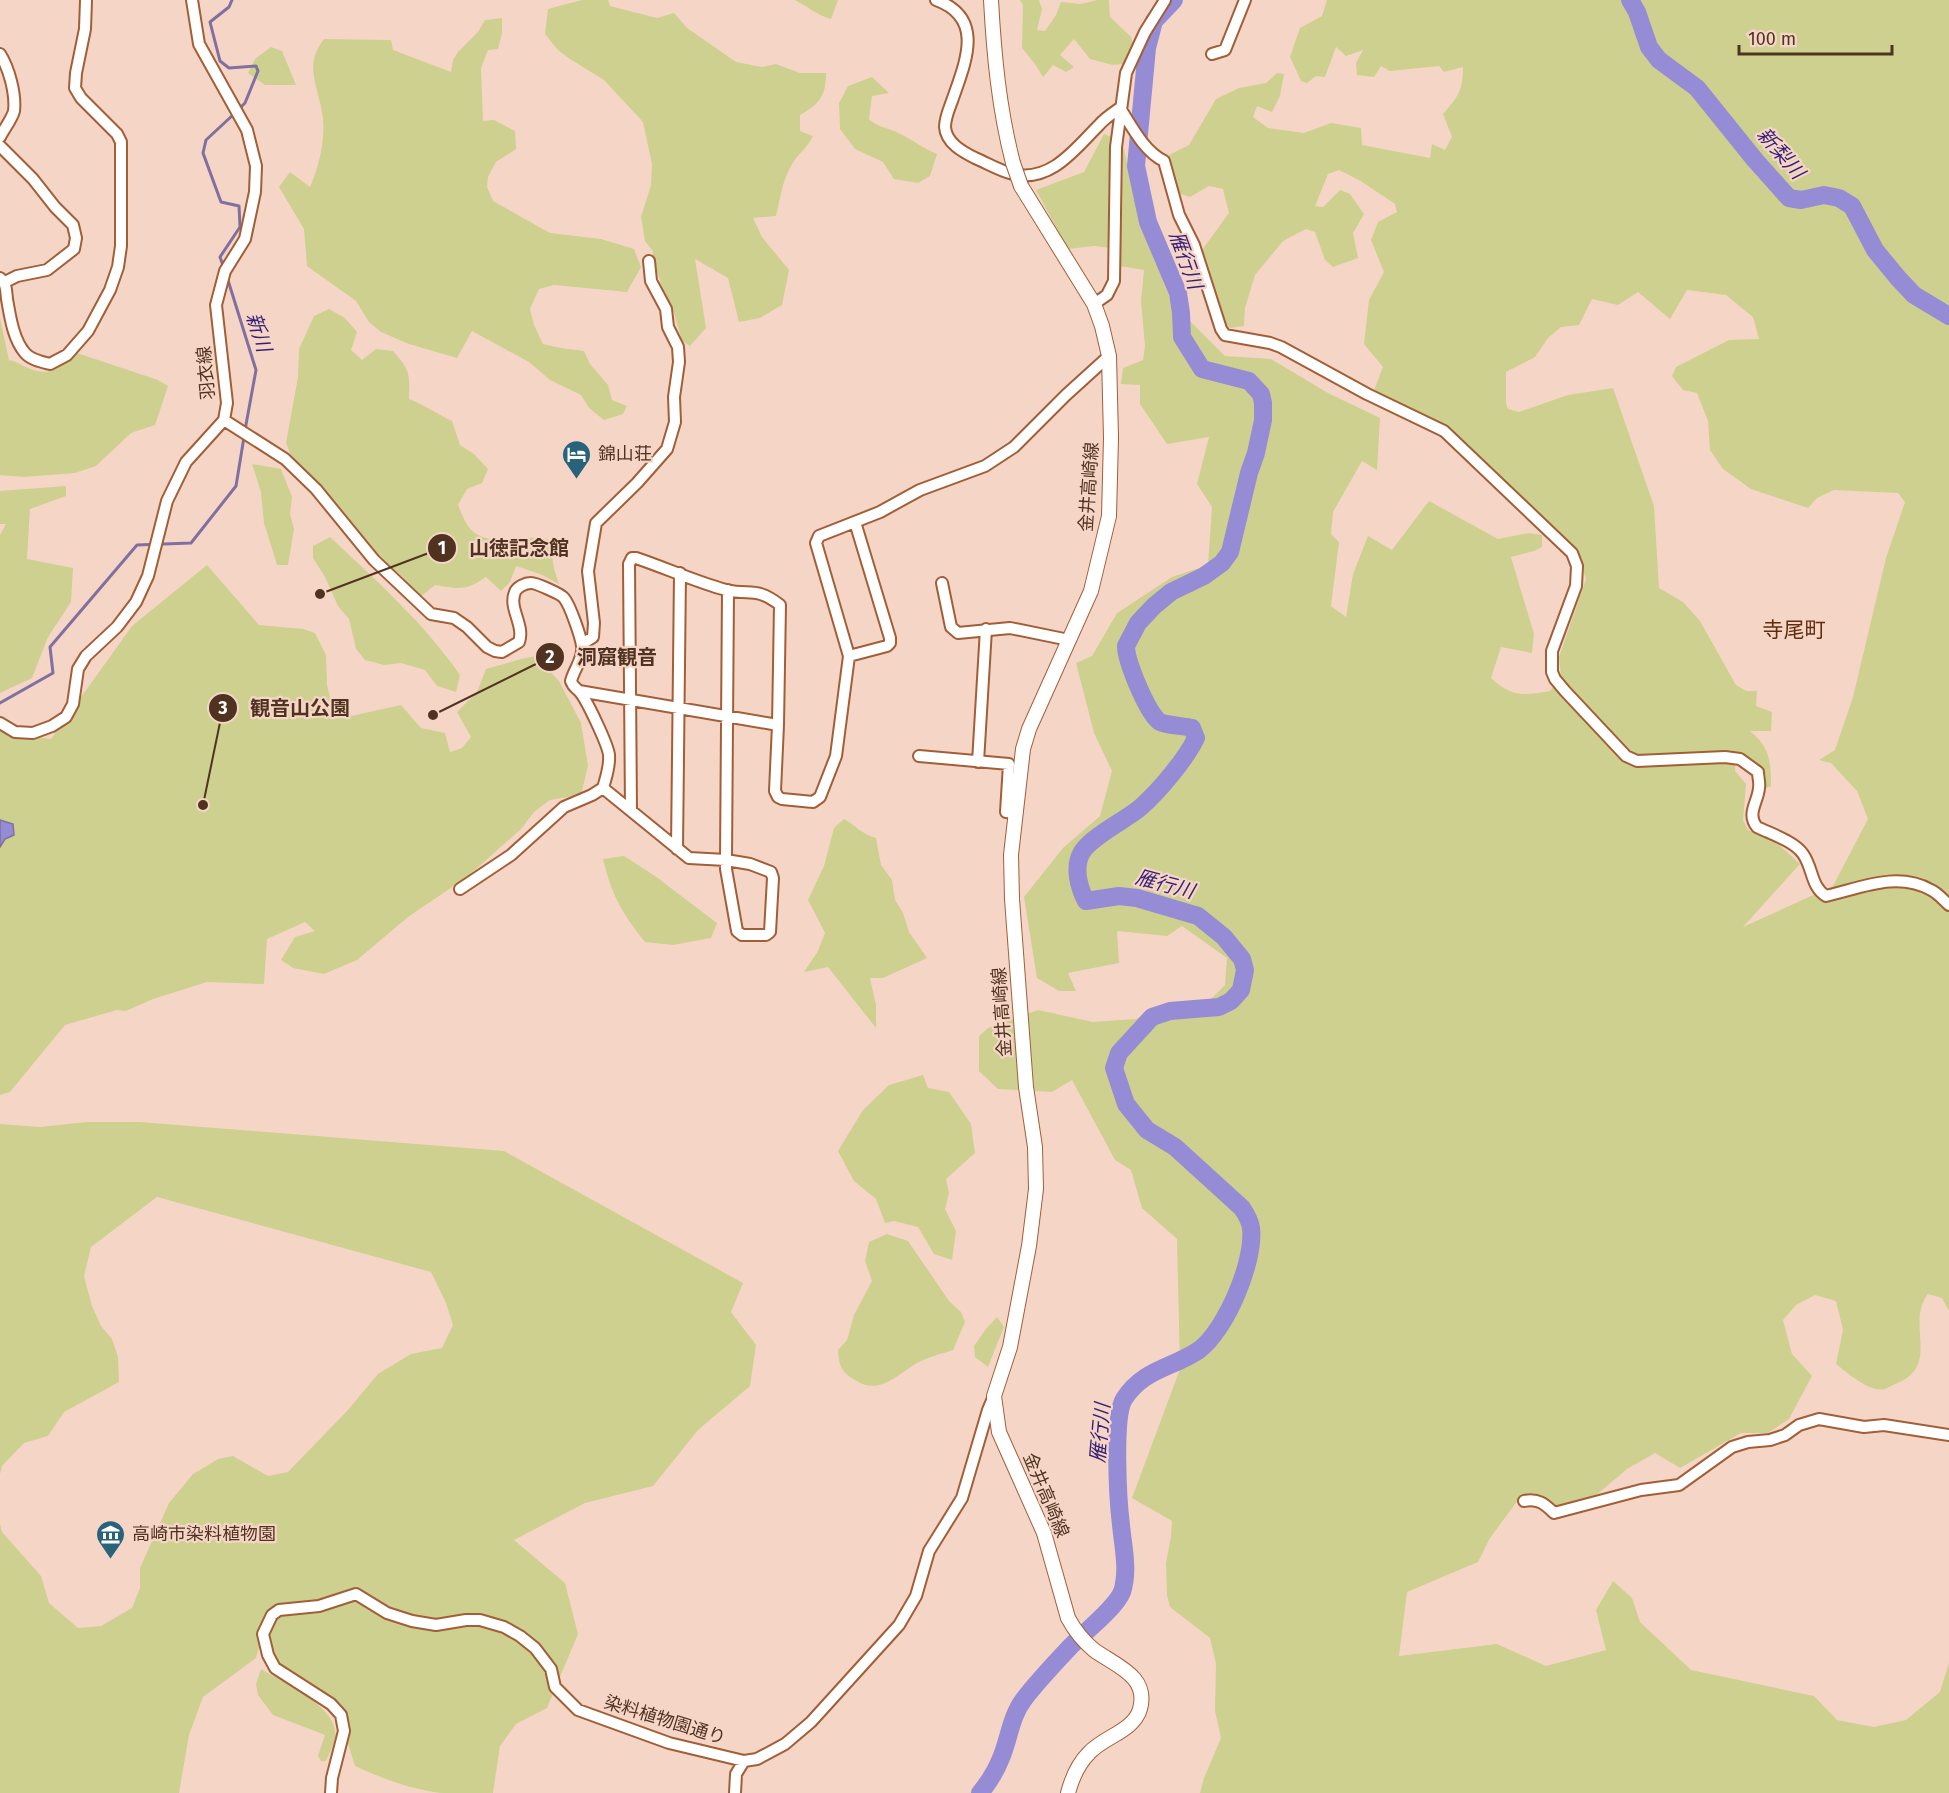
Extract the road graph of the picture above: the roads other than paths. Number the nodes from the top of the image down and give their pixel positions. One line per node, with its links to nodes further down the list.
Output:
1 (86, 0): 13 (street)
2 (192, 0): 16 (street, 羽衣線)
3 (936, 0): 9 (street)
4 (991, 0): 14 (main road, 金井高崎線, bridge)
5 (1165, 0): 9 (street)
6 (1245, 0): 8 (street)
7 (0, 54): 10 (street)
8 (1212, 54)
9 (1120, 108): 14 (street); 39 (street)
10 (0, 137)
11 (0, 146): 13 (street)
12 (649, 261): 23 (street)
13 (3, 280)
14 (1094, 304): 15 (main road, 金井高崎線)
15 (1109, 356): 17 (street); 22 (main road, 金井高崎線)
16 (224, 420): 23 (street); 29 (street, 羽衣線)
17 (855, 522): 24 (street); 24 (street)
18 (680, 573): 20 (street); 26 (street); 27 (street)
19 (942, 583): 21 (street)
20 (728, 590): 28 (street); 30 (street)
21 (986, 629): 22 (street); 32 (street)
22 (1069, 640): 35 (main road, 金井高崎線)
23 (582, 644): 25 (street)
24 (849, 656): 30 (street)
25 (579, 691): 26 (street); 33 (street)
26 (630, 699): 27 (street); 34 (street)
27 (677, 708): 28 (street); 36 (street)
28 (727, 716): 30 (street); 37 (street)
29 (0, 723)
30 (778, 725)
31 (919, 756): 32 (street)
32 (978, 762): 35 (street)
33 (603, 788): 34 (street); 38 (street)
34 (631, 809): 36 (street)
35 (1015, 813): 40 (main road, 金井高崎線)
36 (677, 849): 37 (street)
37 (726, 860): 37 (street)
38 (460, 889)
39 (1949, 905)
40 (994, 1396): 43 (street); 46 (main road, 金井高崎線)
41 (1949, 1435): 42 (street)
42 (1524, 1501)
43 (744, 1761): 44 (street, 染料植物園通り); 45 (street)
44 (331, 1793)
45 (735, 1793)
46 (1068, 1793)

